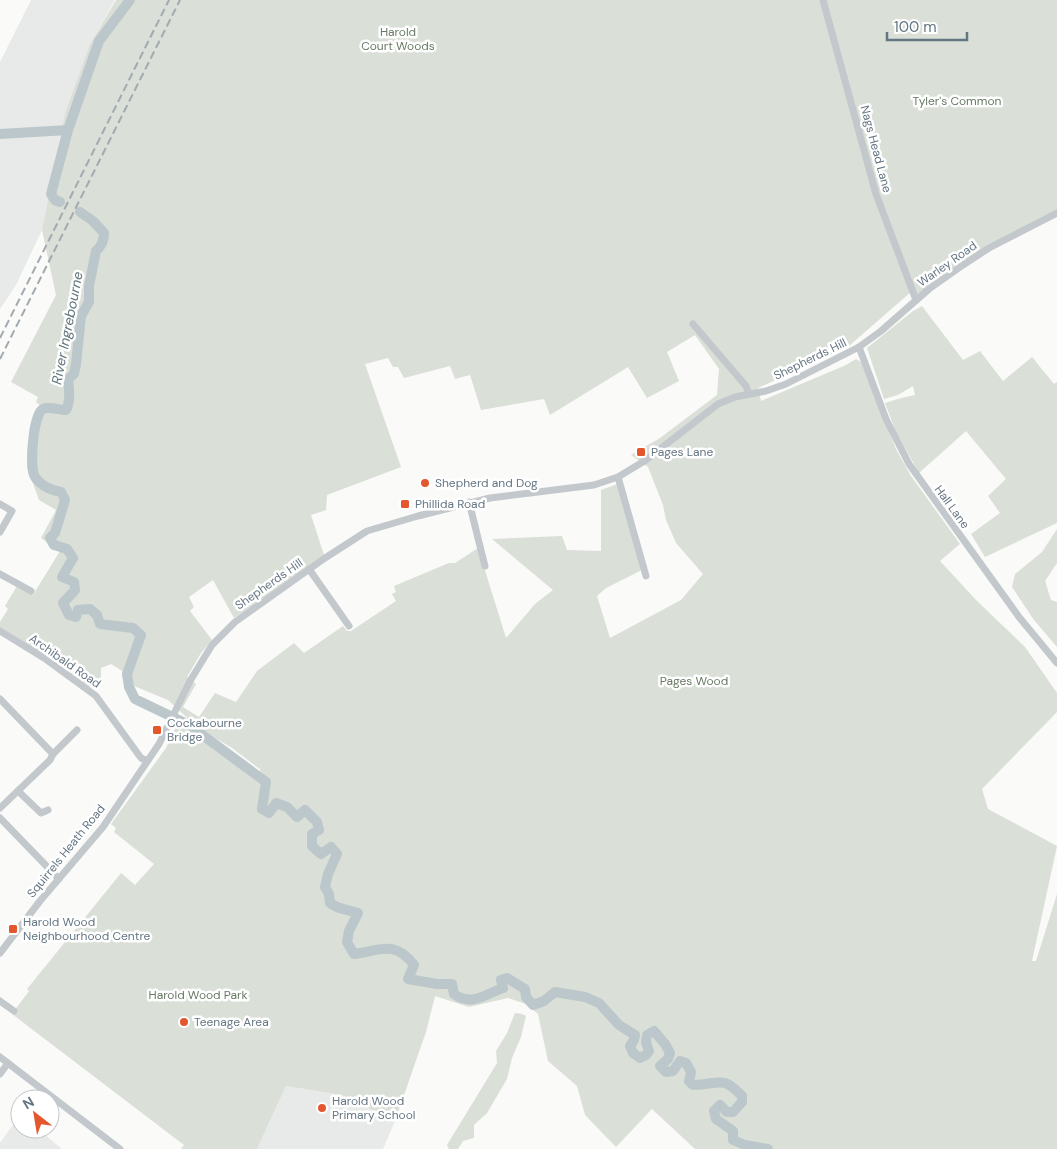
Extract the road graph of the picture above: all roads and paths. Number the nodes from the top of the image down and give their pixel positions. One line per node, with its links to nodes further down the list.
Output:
1 (823, 0): 3 (street, Nags Head Lane)
2 (1057, 213): 3 (street, Warley Road)
3 (916, 300): 5 (street, Warley Road)
4 (693, 324): 6 (street)
5 (858, 347): 6 (street, Shepherds Hill); 18 (street, Hall Lane)
6 (749, 394): 7 (street, Shepherds Hill)
7 (618, 477): 8 (street, Shepherds Hill); 14 (street)
8 (469, 502): 11 (street); 12 (street, Shepherds Hill)
9 (0, 504): 10 (street)
10 (0, 532)
11 (485, 566)
12 (309, 569): 16 (street); 22 (street, Shepherds Hill)
13 (0, 574): 15 (street)
14 (646, 576)
15 (31, 591)
16 (349, 626)
17 (0, 631): 22 (street, Archibald Road)
18 (1057, 663)
19 (0, 699): 21 (street)
20 (77, 730): 21 (street)
21 (53, 754): 23 (street)
22 (147, 761): 27 (street, Squirrels Heath Road)
23 (18, 791): 24 (street); 25 (street)
24 (0, 808)
25 (48, 810)
26 (0, 818): 27 (street)
27 (59, 880): 28 (street, Squirrels Heath Road)
28 (0, 953)
29 (0, 1001): 30 (street)
30 (14, 1011)
31 (0, 1057): 32 (street)
32 (8, 1063): 33 (street); 34 (street)
33 (0, 1074)
34 (120, 1149)

